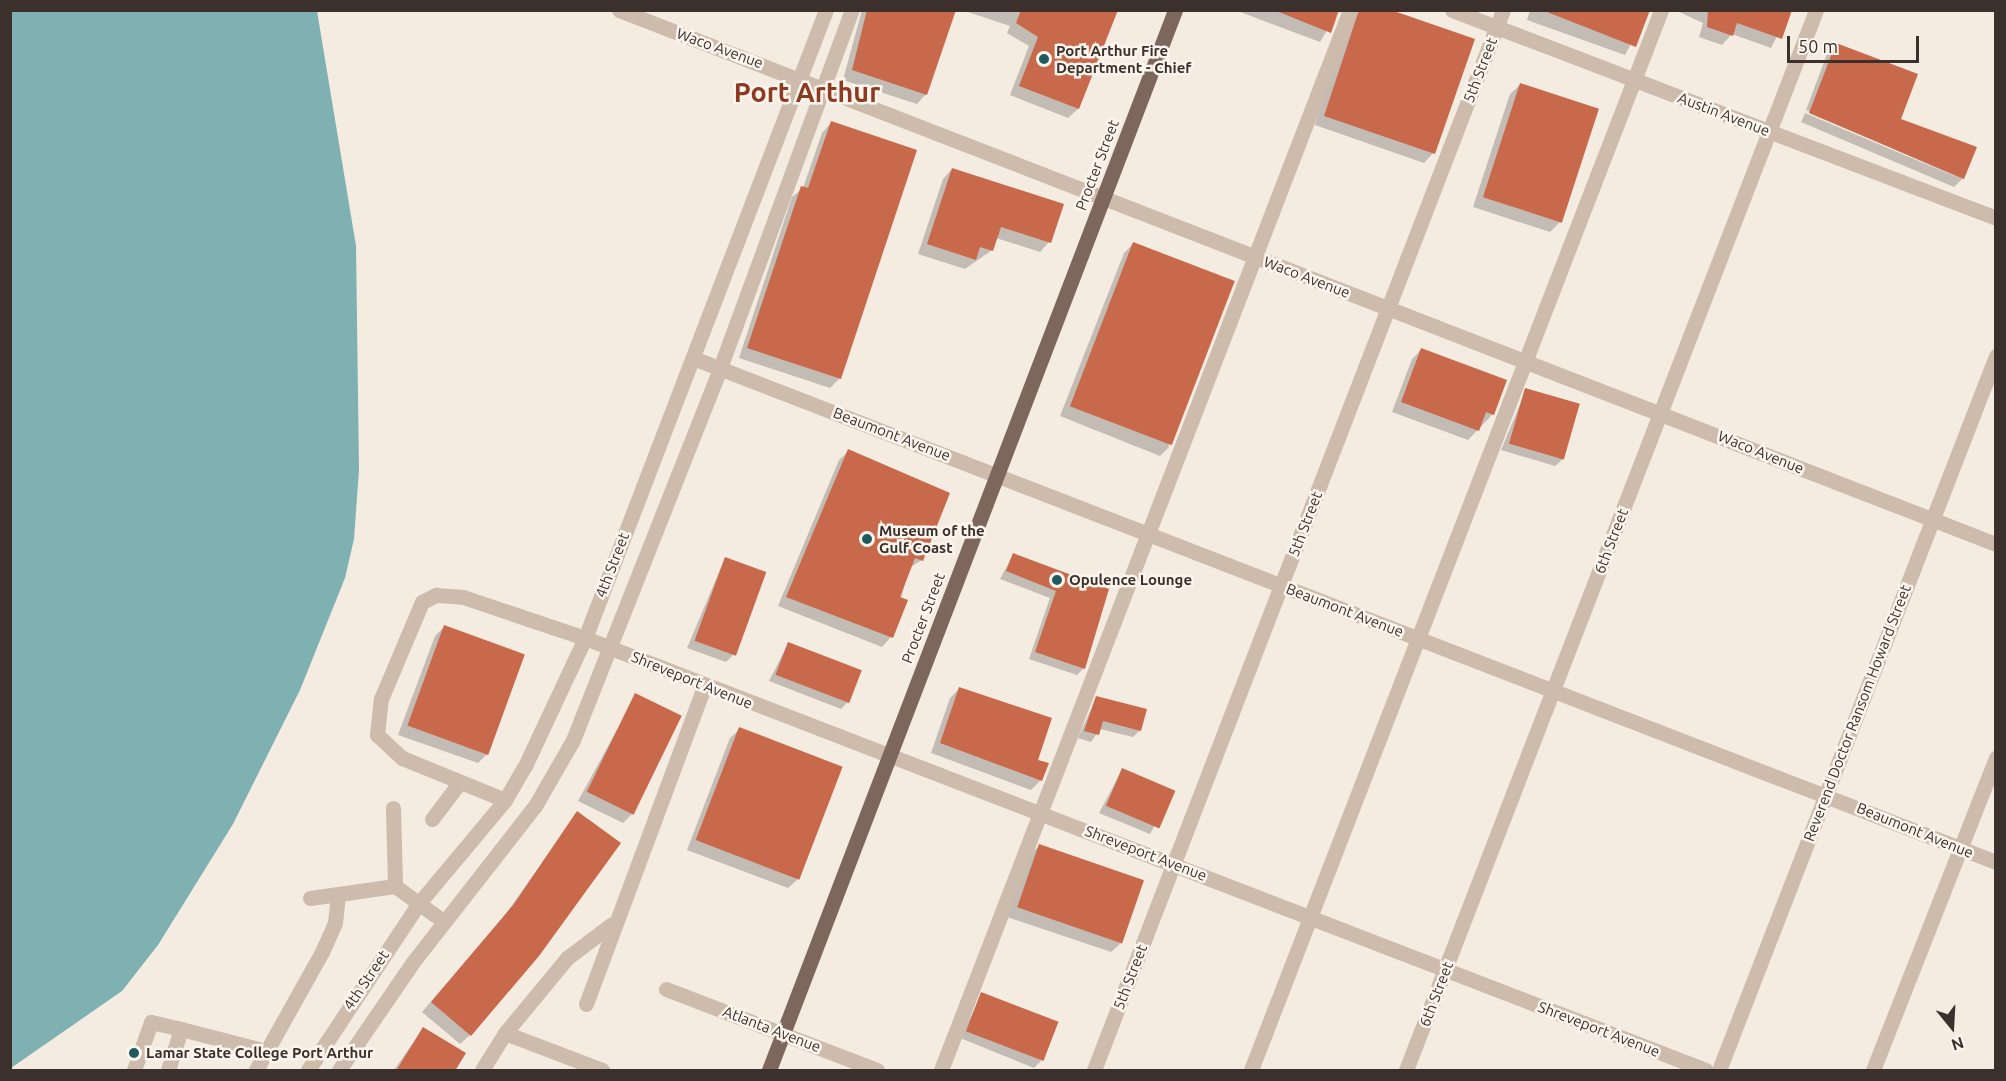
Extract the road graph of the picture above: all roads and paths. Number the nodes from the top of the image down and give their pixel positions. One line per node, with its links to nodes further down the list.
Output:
1 (619, 10): 11 (street, Waco Avenue)
2 (826, 10): 11 (street, 4th Street)
3 (852, 10): 13 (street, 4th Street)
4 (1175, 10): 15 (main road, Procter Street)
5 (1350, 10): 17 (street)
6 (1452, 10): 10 (street, Austin Avenue)
7 (1503, 10): 10 (street, 5th Street)
8 (1661, 10): 12 (street)
9 (1816, 10): 14 (street, 6th Street)
10 (1497, 28): 12 (street, Austin Avenue); 18 (street, 5th Street)
11 (800, 78): 13 (street, Waco Avenue); 20 (street, 4th Street)
12 (1635, 80): 14 (street, Austin Avenue); 21 (street)
13 (823, 87): 15 (street, Waco Avenue); 22 (street, 4th Street)
14 (1769, 131): 16 (street, Austin Avenue); 23 (street, 6th Street)
15 (1105, 196): 17 (street, Waco Avenue); 24 (main road, Procter Street)
16 (1995, 218)
17 (1255, 257): 18 (street, Waco Avenue); 26 (street)
18 (1388, 308): 21 (street, Waco Avenue); 28 (street, 5th Street)
19 (1995, 356): 25 (street, Reverend Doctor Ransom Howard Street)
20 (693, 358): 22 (street, Beaumont Avenue); 30 (street, 4th Street)
21 (1525, 360): 23 (street, Waco Avenue); 29 (street)
22 (720, 368): 24 (street, Beaumont Avenue); 31 (street, 4th Street)
23 (1660, 413): 25 (street, Waco Avenue); 33 (street, 6th Street)
24 (998, 474): 26 (street, Beaumont Avenue); 35 (main road, Procter Street)
25 (1932, 519): 27 (street, Waco Avenue); 37 (street, Reverend Doctor Ransom Howard Street)
26 (1146, 533): 28 (street, Beaumont Avenue); 40 (street)
27 (1995, 544)
28 (1281, 585): 29 (street, Beaumont Avenue); 44 (street, 5th Street)
29 (1417, 637): 33 (street, Beaumont Avenue); 49 (street)
30 (585, 638): 31 (street, Shreveport Avenue); 36 (street, Shreveport Avenue); 38 (street, 4th Street)
31 (611, 648): 32 (street, Shreveport Avenue); 50 (street, 4th Street)
32 (704, 686): 35 (street, Shreveport Avenue); 51 (street)
33 (1553, 690): 37 (street, Beaumont Avenue); 52 (street, 6th Street)
34 (1995, 757): 42 (street)
35 (889, 759): 40 (street, Shreveport Avenue); 57 (main road, Procter Street)
36 (460, 782): 38 (street, Shreveport Avenue); 41 (street)
37 (1826, 794): 42 (street, Beaumont Avenue); 73 (street, Reverend Doctor Ransom Howard Street)
38 (505, 800): 48 (street, 4th Street)
39 (393, 808): 45 (street)
40 (1038, 811): 44 (street, Shreveport Avenue); 68 (street)
41 (432, 819)
42 (1960, 848): 43 (street, Beaumont Avenue); 74 (street)
43 (1995, 862)
44 (1174, 864): 49 (street, Shreveport Avenue); 69 (street, 5th Street)
45 (395, 886): 46 (street); 48 (street)
46 (338, 894): 47 (street); 58 (street)
47 (310, 898)
48 (419, 903): 50 (street); 63 (street, 4th Street)
49 (1310, 917): 52 (street, Shreveport Avenue); 70 (street)
50 (443, 921): 64 (street, 4th Street)
51 (612, 924): 54 (street); 56 (street)
52 (1445, 970): 71 (street, 6th Street); 72 (street, Shreveport Avenue)
53 (666, 989): 57 (street, Atlanta Avenue)
54 (586, 1004)
55 (181, 1029): 58 (street); 60 (street); 61 (street)
56 (505, 1033): 59 (street); 65 (street)
57 (784, 1033): 66 (main road, Procter Street); 67 (street, Atlanta Avenue)
58 (266, 1051): 62 (street)
59 (594, 1069)
60 (134, 1071)
61 (168, 1071)
62 (256, 1071)
63 (308, 1071)
64 (339, 1071)
65 (482, 1071)
66 (768, 1071)
67 (878, 1071)
68 (941, 1071)
69 (1094, 1071)
70 (1251, 1071)
71 (1406, 1071)
72 (1706, 1071)
73 (1719, 1071)
74 (1873, 1071)

